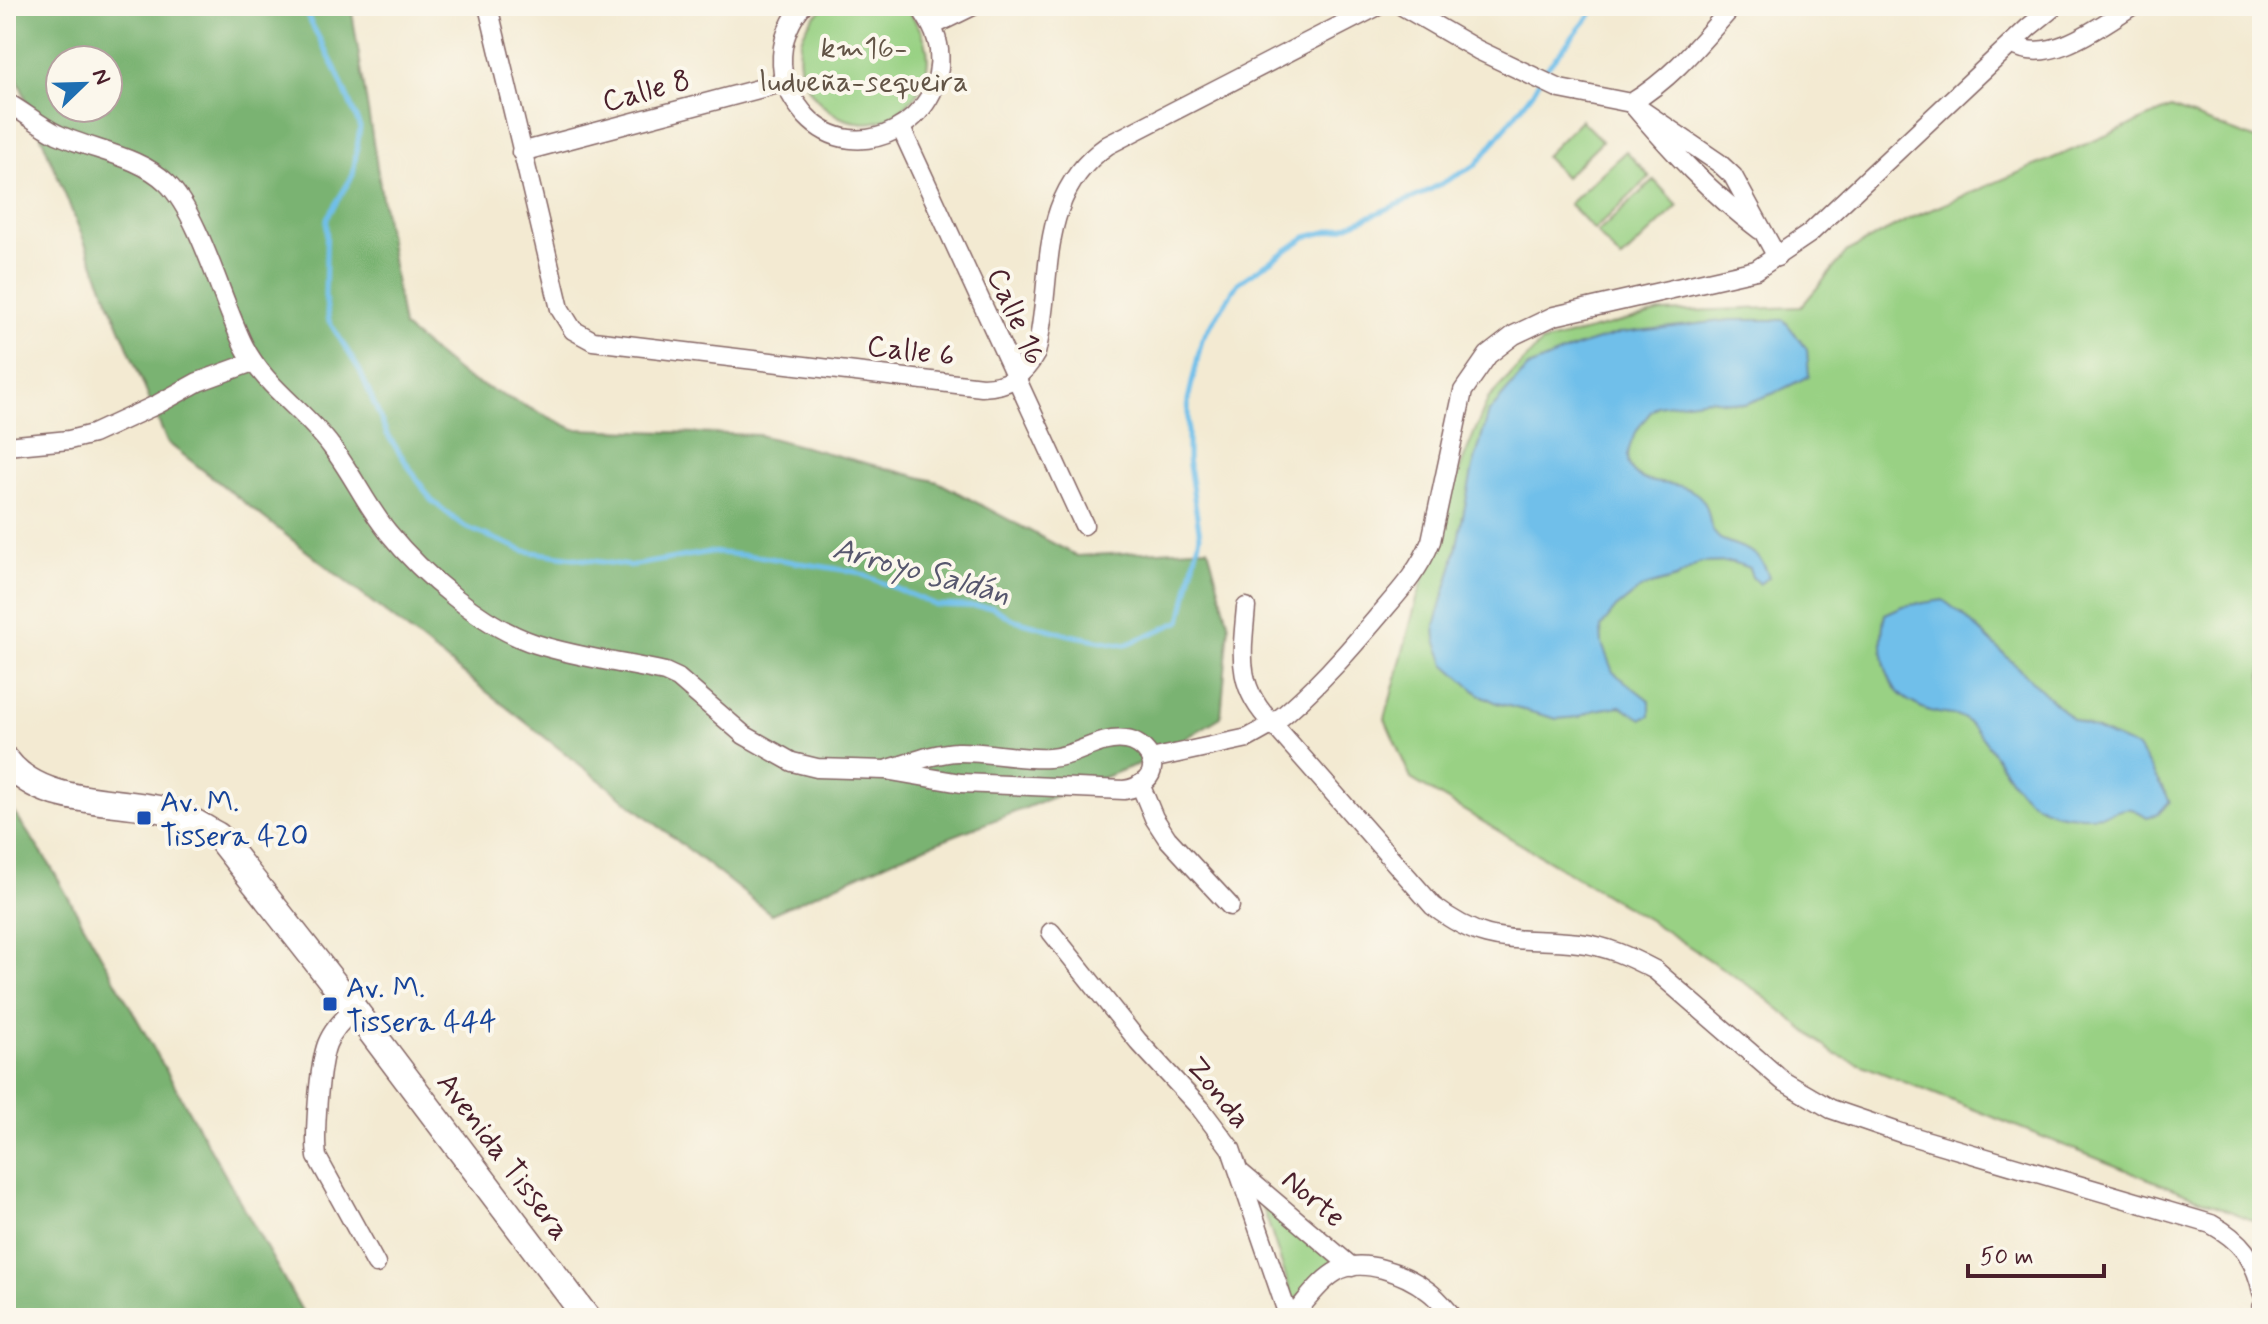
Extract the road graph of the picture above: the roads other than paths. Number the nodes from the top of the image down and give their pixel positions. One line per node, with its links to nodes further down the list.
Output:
1 (488, 6): 16 (street, Calle 6)
2 (802, 6): 12 (street)
3 (919, 6): 10 (street)
4 (973, 6): 10 (street)
5 (1378, 6): 20 (street)
6 (1402, 6): 14 (street)
7 (1733, 6): 14 (street)
8 (2055, 6): 11 (street)
9 (2132, 6): 11 (street)
10 (932, 26): 15 (street)
11 (2012, 44): 18 (street)
12 (785, 82): 15 (street); 16 (street, Calle 8)
13 (6, 102): 19 (street)
14 (1631, 103): 17 (street); 17 (street)
15 (901, 128): 20 (street, Calle 16)
16 (521, 152): 20 (street, Calle 6)
17 (1760, 230): 18 (street)
18 (1777, 257): 24 (street)
19 (253, 362): 21 (street); 28 (street)
20 (1015, 380): 22 (street, Calle 16)
21 (6, 446)
22 (1084, 525)
23 (1246, 607): 24 (street)
24 (1273, 724): 26 (street); 37 (street)
25 (1075, 754): 26 (street); 28 (street); 30 (street)
26 (1151, 759): 29 (street)
27 (6, 760): 33 (main road, Avenida Tissera)
28 (885, 770): 30 (street)
29 (1140, 784): 30 (street); 31 (street)
30 (1077, 789)
31 (1230, 906)
32 (1051, 932): 34 (street, Zonda)
33 (354, 1009): 35 (street); 39 (main road, Avenida Tissera)
34 (1241, 1173): 36 (street, Norte); 40 (street, Zonda)
35 (376, 1264)
36 (1352, 1267): 40 (street, Norte); 41 (street, Norte)
37 (2262, 1292)
38 (2262, 1308): 42 (street)
39 (587, 1318)
40 (1290, 1318)
41 (1454, 1318)
42 (2261, 1318)

